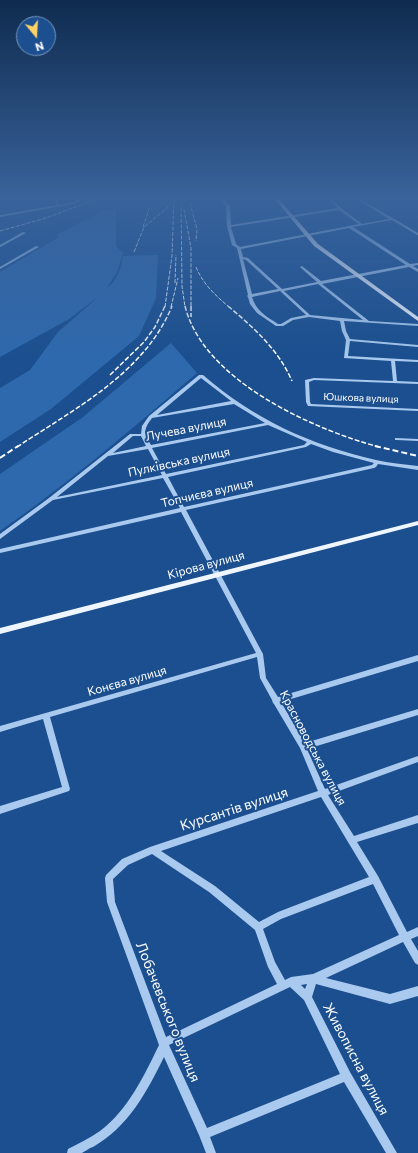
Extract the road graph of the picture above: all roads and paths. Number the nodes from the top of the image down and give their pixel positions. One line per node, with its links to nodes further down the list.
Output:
1 (30, 251): 9 (street)
2 (240, 251): 5 (street)
3 (324, 251): 11 (main road)
4 (387, 251): 7 (street)
5 (241, 258): 13 (street); 14 (street)
6 (418, 264): 7 (street)
7 (410, 265): 10 (street); 11 (street)
8 (302, 267): 12 (street)
9 (0, 268)
10 (418, 271)
11 (358, 276): 12 (street); 16 (main road)
12 (320, 283): 13 (street); 18 (street)
13 (282, 290): 14 (street); 15 (street)
14 (249, 296): 15 (street)
15 (309, 316): 17 (street)
16 (418, 319)
17 (342, 320): 18 (street); 20 (street)
18 (368, 322): 19 (street)
19 (418, 325)
20 (348, 340): 21 (street); 22 (street)
21 (418, 346)
22 (393, 360): 23 (street); 24 (street)
23 (418, 361)
24 (395, 382): 25 (street); 27 (street, Юшкова вулиця)
25 (418, 383)
26 (235, 402): 28 (street, Лучева вулиця); 28 (street); 29 (street)
27 (418, 410)
28 (151, 417): 30 (street)
29 (270, 423): 33 (street); 34 (street, Лучева вулиця)
30 (143, 435): 34 (street, Красноводська вулиця); 35 (street)
31 (397, 439): 32 (street)
32 (418, 440)
33 (310, 442): 36 (street); 38 (street, Пулківська вулиця)
34 (149, 447): 35 (street, Лучева вулиця); 38 (street, Красноводська вулиця)
35 (107, 456): 39 (street)
36 (378, 462): 37 (street); 40 (street, Топчиєва вулиця)
37 (418, 468)
38 (164, 476): 39 (street, Пулківська вулиця); 40 (street, Красноводська вулиця)
39 (51, 499): 42 (street)
40 (182, 509): 43 (street, Топчиєва вулиця); 44 (street, Красноводська вулиця)
41 (418, 523): 44 (main road, Кірова вулиця)
42 (0, 537)
43 (0, 551)
44 (218, 574): 45 (main road, Кірова вулиця); 46 (street, Красноводська вулиця)
45 (0, 632)
46 (260, 654): 48 (street, Красноводська вулиця); 50 (street, Конєва вулиця)
47 (418, 658): 48 (street)
48 (275, 701): 52 (street, Красноводська вулиця)
49 (418, 712): 52 (street)
50 (46, 716): 51 (street, Конєва вулиця); 55 (street)
51 (0, 729)
52 (303, 747): 54 (street, Красноводська вулиця)
53 (418, 759): 54 (street, Курсантів вулиця)
54 (323, 794): 57 (street, Красноводська вулиця); 58 (street, Курсантів вулиця)
55 (0, 810)
56 (418, 819): 57 (street)
57 (353, 840): 60 (street, Красноводська вулиця)
58 (153, 850): 59 (street, Курсантів вулиця); 61 (street)
59 (109, 878): 69 (street, Лобачевського вулиця)
60 (376, 879): 61 (street); 63 (street, Красноводська вулиця)
61 (258, 927): 66 (street)
62 (418, 931): 63 (street)
63 (404, 936): 64 (street, Красноводська вулиця); 65 (street)
64 (418, 960)
65 (313, 979): 66 (street); 67 (street); 68 (street)
66 (287, 984): 68 (street, Живописна вулиця); 69 (street)
67 (418, 991)
68 (307, 997): 70 (street, Живописна вулиця)
69 (163, 1044): 71 (street, Лобачевського вулиця); 72 (street)
70 (346, 1076): 71 (street); 74 (street, Живописна вулиця)
71 (204, 1134): 73 (street, Лобачевського вулиця)
72 (73, 1153)
73 (211, 1153)
74 (392, 1153)

